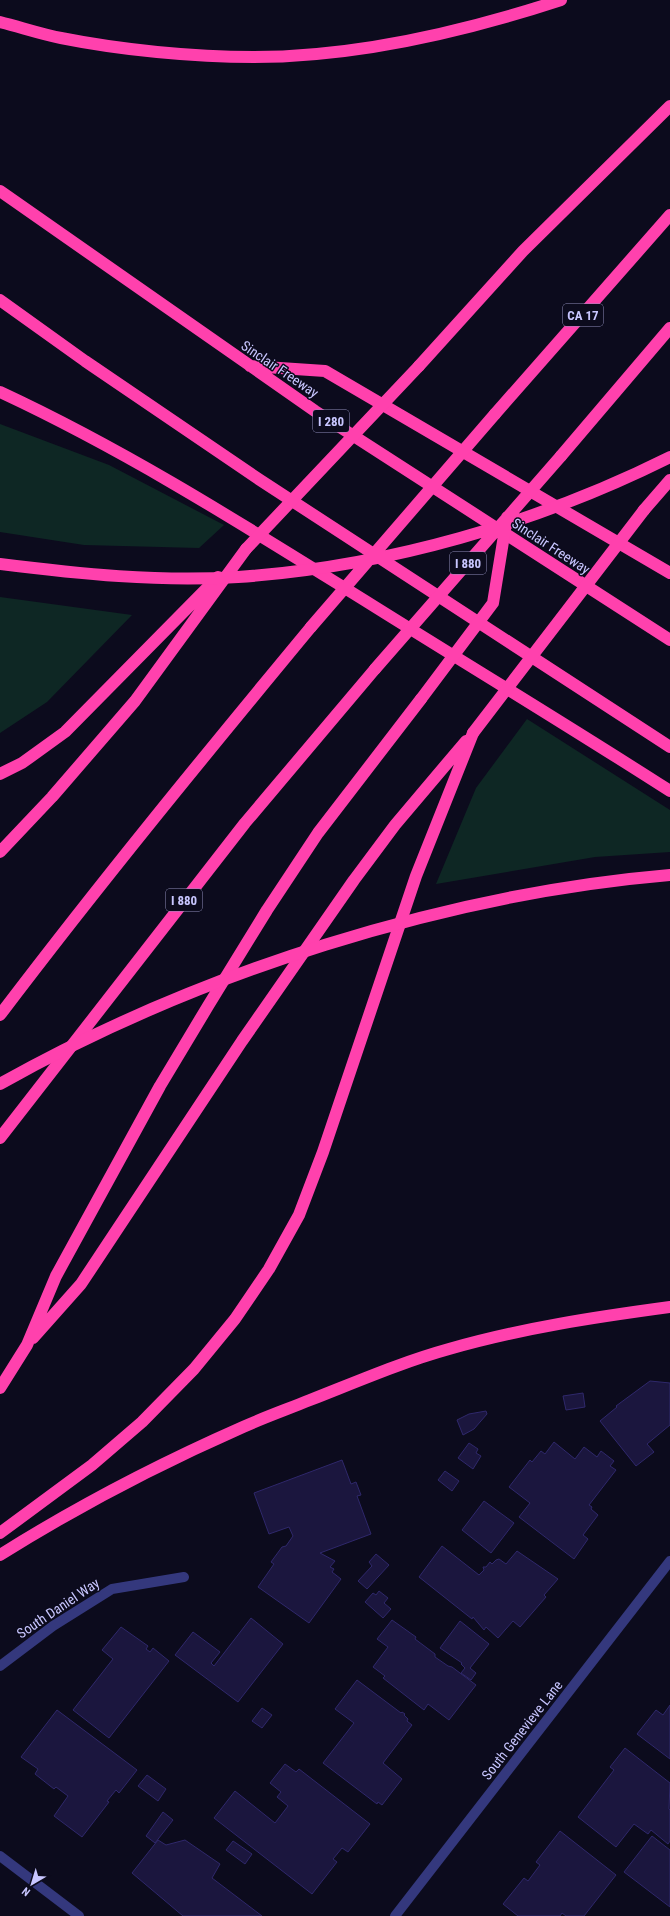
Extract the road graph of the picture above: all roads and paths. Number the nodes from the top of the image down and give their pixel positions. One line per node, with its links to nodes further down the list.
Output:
1 (561, 0): 2 (highway)
2 (0, 22)
3 (670, 106): 13 (highway, bridge)
4 (0, 191): 8 (highway, Sinclair Freeway / I 280)
5 (670, 215): 23 (highway, CA 17, bridge)
6 (0, 300): 18 (highway)
7 (670, 328): 12 (highway, I 880, bridge)
8 (249, 366): 15 (highway); 16 (highway, Sinclair Freeway / I 280)
9 (0, 392): 20 (highway)
10 (670, 457): 14 (highway, bridge)
11 (670, 480): 17 (highway, bridge)
12 (507, 517): 25 (highway, I 880, bridge); 27 (highway, bridge)
13 (246, 549): 19 (highway); 21 (highway)
14 (0, 564)
15 (670, 573)
16 (670, 640)
17 (473, 733): 27 (highway); 29 (highway)
18 (670, 746)
19 (0, 774)
20 (670, 791)
21 (0, 852)
22 (670, 875): 24 (highway, bridge)
23 (0, 1015)
24 (0, 1084)
25 (0, 1138)
26 (670, 1307): 30 (highway)
27 (26, 1345): 28 (highway)
28 (0, 1388)
29 (0, 1532)
30 (0, 1555)
31 (670, 1560): 36 (street, South Genevieve Lane)
32 (184, 1576): 33 (street, South Daniel Way)
33 (0, 1666)
34 (0, 1856): 35 (street)
35 (79, 1916)
36 (395, 1916)

